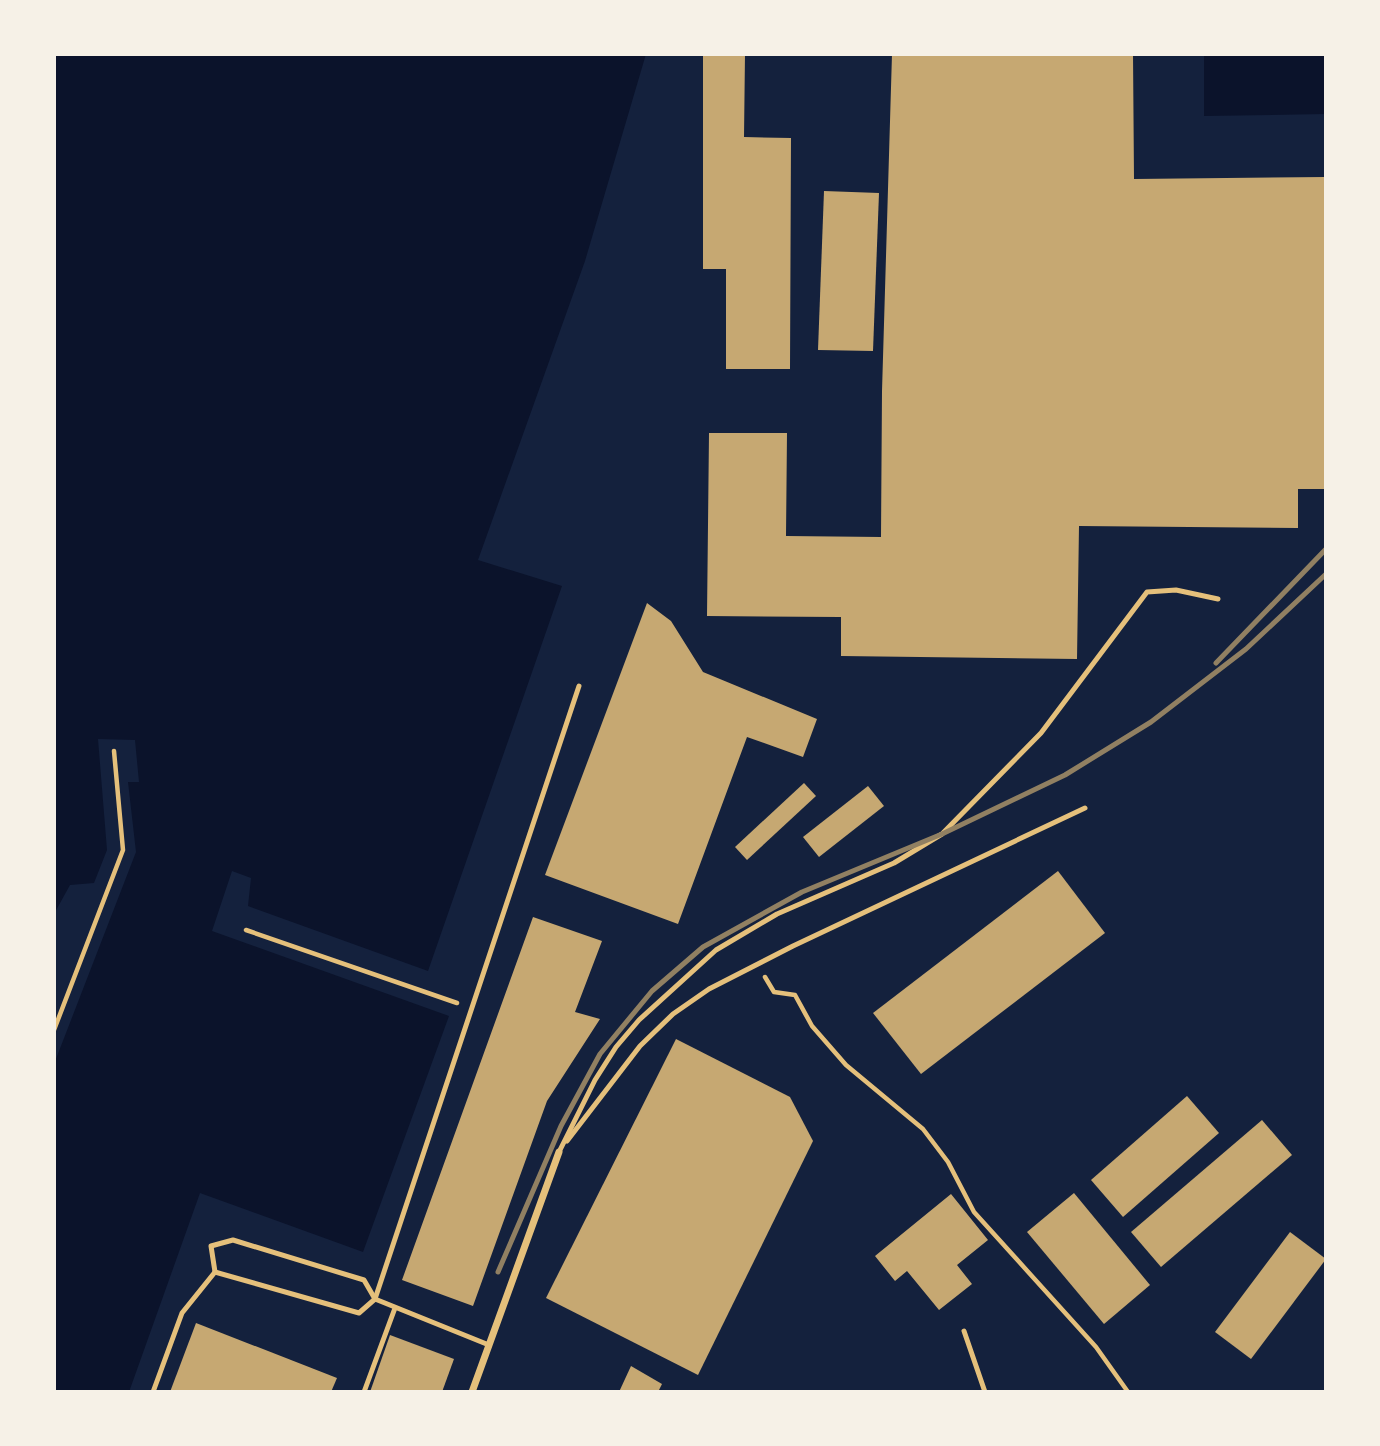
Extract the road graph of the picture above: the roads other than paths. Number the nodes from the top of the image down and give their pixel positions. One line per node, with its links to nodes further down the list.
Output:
1 (1218, 599): 4 (lane)
2 (579, 686): 6 (lane)
3 (1085, 808): 4 (lane)
4 (559, 1152): 9 (street)
5 (215, 1272): 6 (lane); 6 (lane); 10 (lane)
6 (374, 1299): 7 (lane)
7 (395, 1308): 9 (lane); 11 (lane)
8 (964, 1331): 13 (lane)
9 (489, 1345): 12 (street)
10 (153, 1392)
11 (364, 1392)
12 (472, 1392)
13 (985, 1392)

